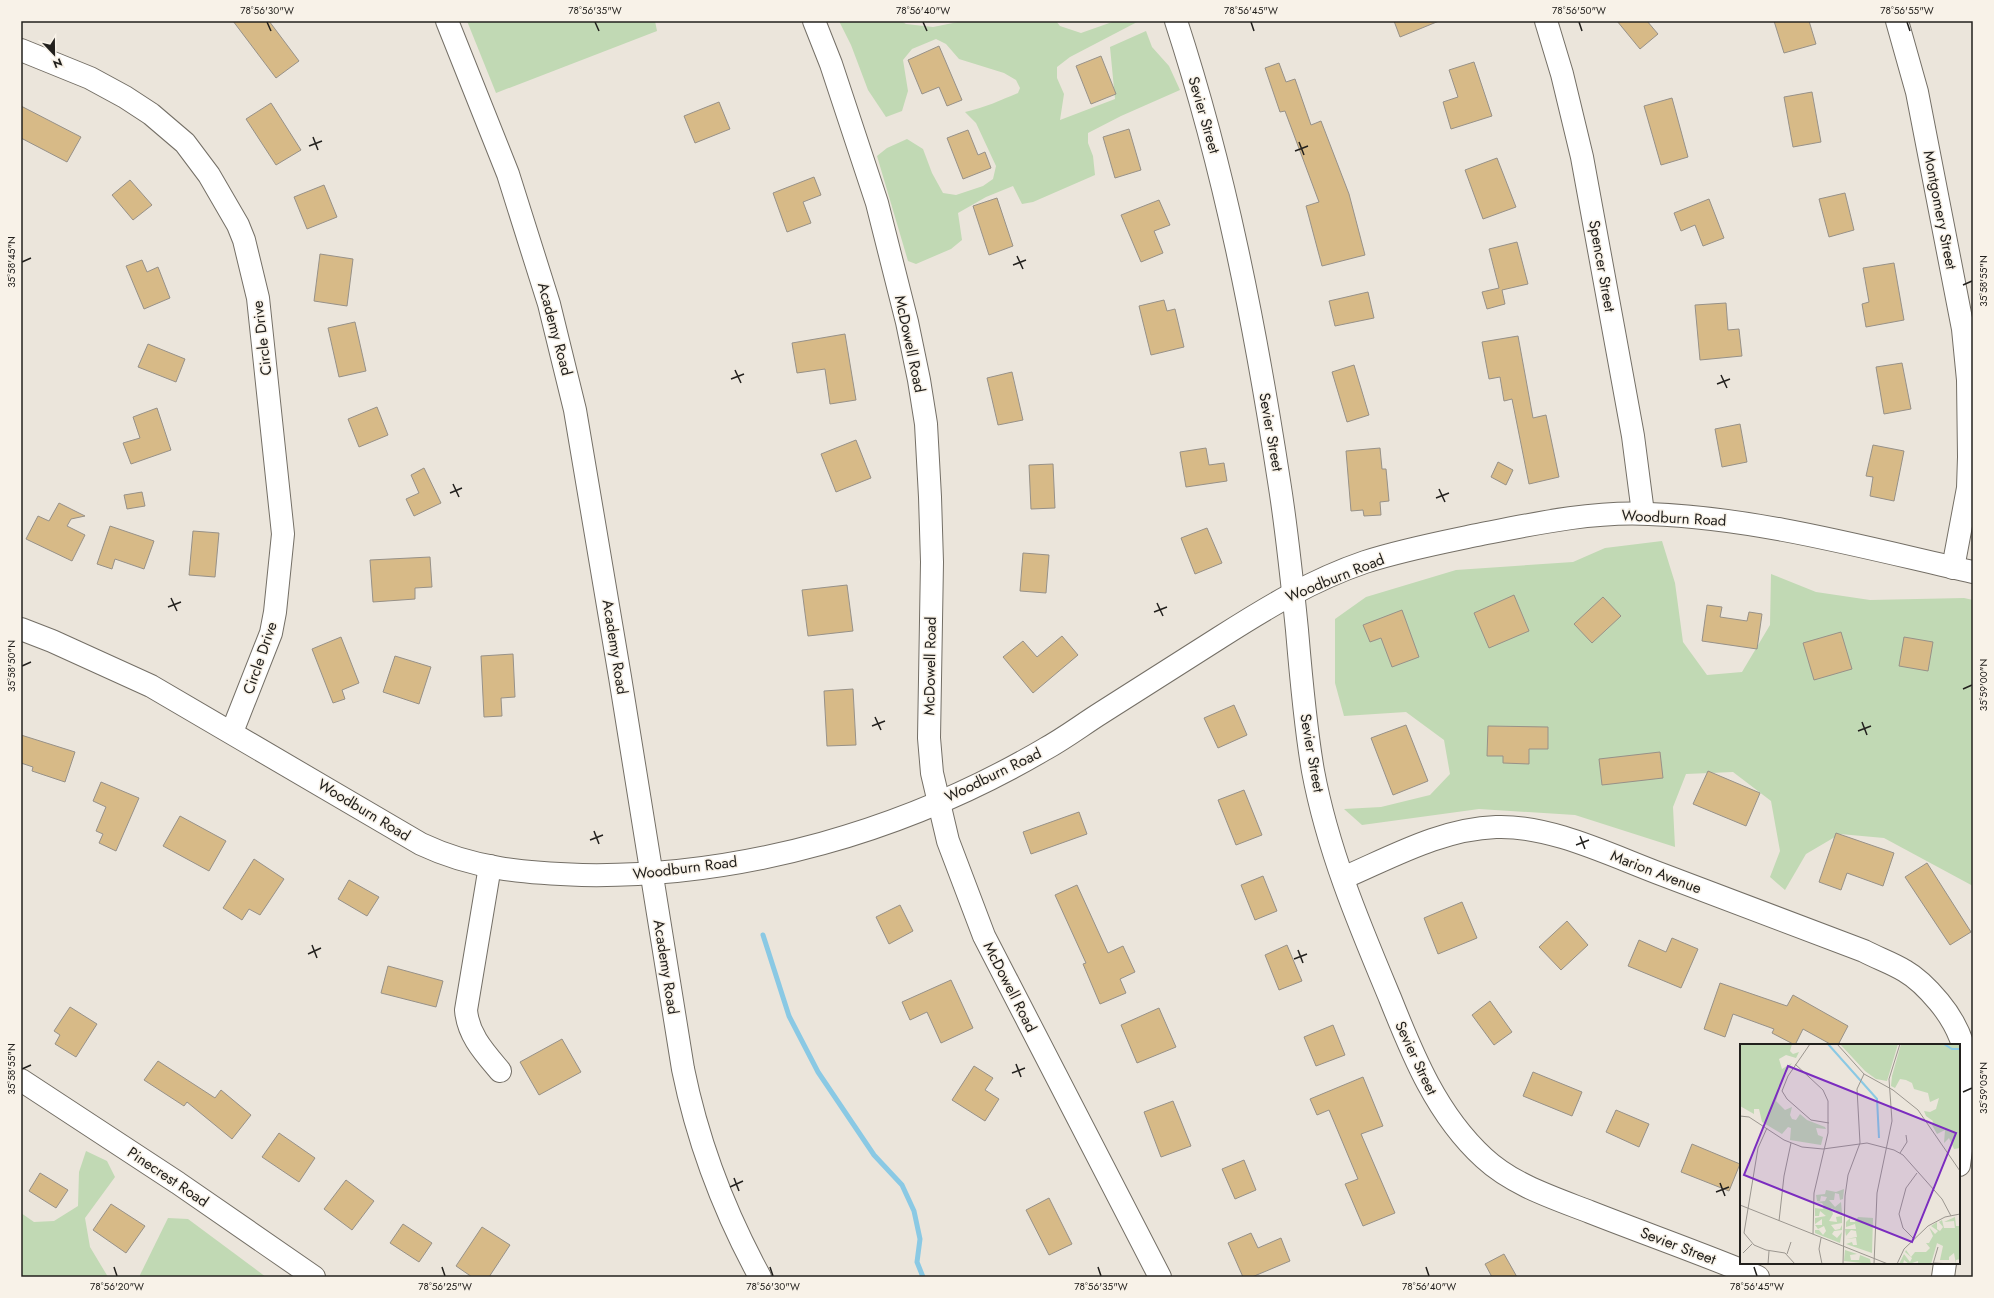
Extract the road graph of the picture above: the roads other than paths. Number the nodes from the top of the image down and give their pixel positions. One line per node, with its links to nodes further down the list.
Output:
1 (447, 21): 14 (street, Academy Road)
2 (814, 21): 12 (street, McDowell Road)
3 (1176, 21): 9 (street, Sevier Street)
4 (1546, 21): 7 (street, Spencer Street)
5 (1897, 21): 8 (street, Montgomery Street)
6 (21, 50): 11 (street, Circle Drive)
7 (1643, 513): 8 (street, Woodburn Road); 9 (street, Woodburn Road)
8 (1963, 570)
9 (1294, 592): 12 (street, Woodburn Road); 15 (street, Sevier Street)
10 (21, 629): 11 (street, Woodburn Road)
11 (232, 732): 13 (street, Woodburn Road)
12 (938, 802): 14 (street, Woodburn Road); 22 (street, McDowell Road)
13 (490, 866): 14 (street, Woodburn Road); 16 (street)
14 (651, 875): 21 (street, Academy Road)
15 (1343, 878): 18 (street, Marion Avenue); 23 (street, Sevier Street)
16 (500, 1071)
17 (21, 1080): 20 (street, Pinecrest Road)
18 (1960, 1157)
19 (1945, 1264): 24 (street)
20 (314, 1277)
21 (760, 1277)
22 (1160, 1277)
23 (1758, 1277)
24 (1943, 1277)

